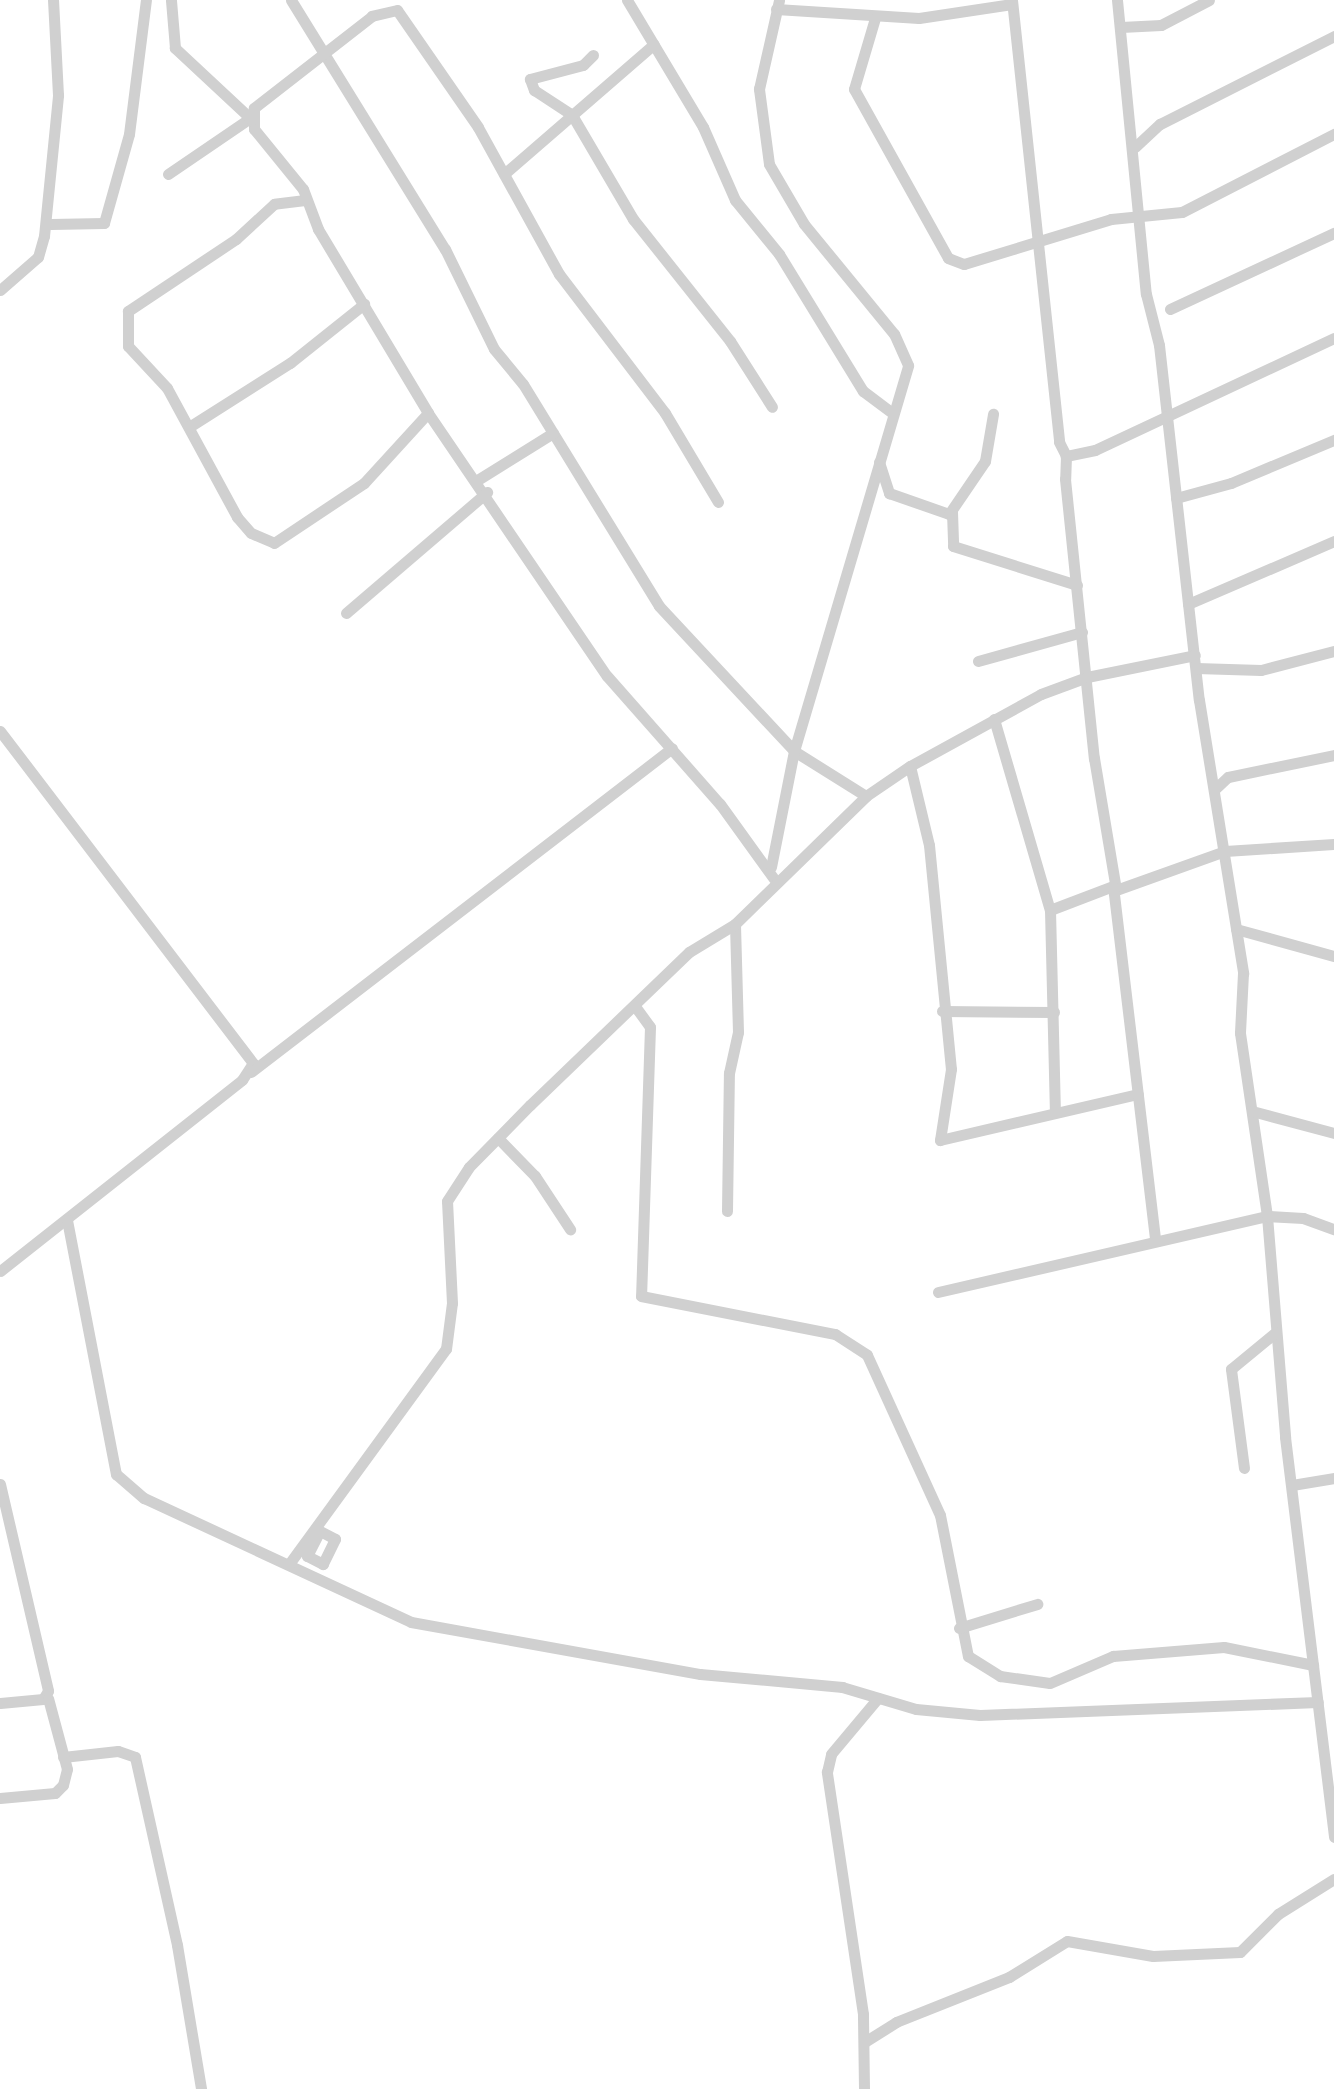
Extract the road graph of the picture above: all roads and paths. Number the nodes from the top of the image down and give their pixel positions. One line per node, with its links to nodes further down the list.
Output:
1 (53, 0): 27 (street)
2 (146, 0): 24 (street)
3 (171, 0): 17 (street)
4 (291, 0): 14 (street)
5 (627, 0): 13 (street)
6 (1117, 0): 11 (street)
7 (1209, 0): 11 (street)
8 (1012, 2): 10 (street); 26 (street)
9 (777, 5): 10 (street); 32 (street)
10 (875, 18): 26 (street)
11 (1121, 27): 19 (street)
12 (1334, 36): 19 (street)
13 (654, 44): 16 (street); 32 (street)
14 (323, 54): 17 (street); 21 (street); 37 (street)
15 (593, 55): 16 (street)
16 (572, 115): 21 (street); 31 (street)
17 (250, 118): 20 (street); 22 (street)
18 (1334, 134): 23 (street)
19 (1135, 147): 23 (street)
20 (168, 174)
21 (504, 174): 44 (street)
22 (305, 200): 28 (street); 36 (street)
23 (1141, 215): 26 (street); 35 (street)
24 (51, 224)
25 (1334, 233): 29 (street)
26 (1040, 240): 40 (street)
27 (0, 290)
28 (364, 304): 33 (street); 36 (street)
29 (1170, 309)
30 (1334, 338): 35 (street)
31 (772, 407)
32 (890, 411): 39 (street)
33 (428, 413): 36 (street); 41 (street)
34 (993, 414): 45 (street)
35 (1169, 414): 40 (street); 43 (street)
36 (189, 427)
37 (553, 433): 41 (street); 59 (street)
38 (1334, 440): 43 (street)
39 (878, 449): 45 (street); 59 (street)
40 (1066, 456): 47 (street)
41 (479, 479): 42 (street)
42 (487, 492): 49 (street); 58 (street)
43 (1176, 498): 48 (street)
44 (718, 502)
45 (952, 512): 47 (street)
46 (1334, 541): 48 (street)
47 (1077, 585): 50 (street)
48 (1188, 604): 52 (street)
49 (346, 613)
50 (1082, 632): 53 (street); 55 (street)
51 (1334, 651): 54 (street)
52 (1195, 655): 54 (street); 55 (street)
53 (978, 661)
54 (1196, 668): 62 (street)
55 (1087, 677): 56 (street); 69 (street)
56 (994, 719): 61 (street); 70 (street)
57 (0, 731): 77 (street)
58 (672, 748): 68 (street); 77 (street)
59 (794, 751): 65 (street); 68 (street)
60 (1334, 755): 63 (street)
61 (910, 766): 65 (street); 75 (street)
62 (1212, 770): 63 (street); 64 (street)
63 (1228, 777): 64 (street)
64 (1216, 788): 67 (street)
65 (866, 796): 68 (street)
66 (1334, 844): 67 (street)
67 (1225, 851): 69 (street); 72 (street)
68 (772, 873): 71 (street)
69 (1113, 886): 70 (street); 78 (street)
70 (1050, 910): 76 (street)
71 (735, 924): 74 (street); 83 (street)
72 (1236, 929): 73 (street); 80 (street)
73 (1334, 956)
74 (637, 1009): 82 (street); 98 (street)
75 (942, 1011): 76 (street); 79 (street)
76 (1054, 1012): 79 (street)
77 (250, 1073): 85 (street)
78 (1138, 1094): 79 (street); 88 (street)
79 (1055, 1111)
80 (1252, 1111): 81 (street); 84 (street)
81 (1334, 1133)
82 (498, 1138): 86 (street); 96 (street)
83 (727, 1211)
84 (1267, 1216): 87 (street); 88 (street); 91 (street)
85 (67, 1220): 89 (street); 96 (street)
86 (570, 1229)
87 (1334, 1229)
88 (1155, 1239): 90 (street)
89 (0, 1271)
90 (938, 1292)
91 (1276, 1332): 92 (street); 95 (street)
92 (1244, 1468)
93 (1334, 1478): 95 (street)
94 (0, 1484): 100 (street)
95 (1292, 1485): 99 (street)
96 (289, 1564): 101 (street)
97 (1037, 1604): 98 (street)
98 (959, 1628): 99 (street)
99 (1313, 1665): 102 (street)
100 (48, 1698): 103 (street); 104 (street)
101 (878, 1698): 102 (street); 108 (street)
102 (1318, 1702): 106 (street)
103 (0, 1703)
104 (63, 1757): 105 (street); 109 (street)
105 (0, 1798)
106 (1334, 1837)
107 (1334, 1879): 108 (street)
108 (866, 2041): 110 (street)
109 (201, 2089)
110 (864, 2089)

